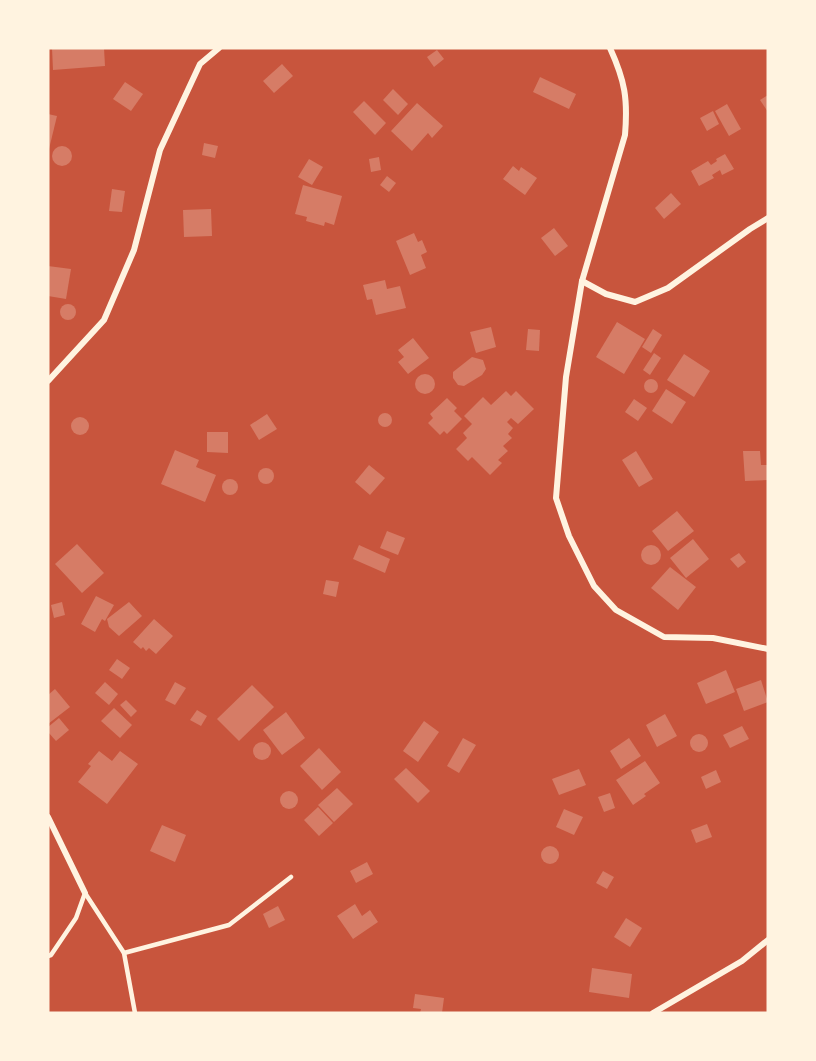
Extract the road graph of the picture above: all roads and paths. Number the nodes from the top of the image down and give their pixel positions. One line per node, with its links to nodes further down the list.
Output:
1 (219, 48): 5 (street)
2 (610, 48): 4 (street)
3 (768, 218): 4 (street)
4 (582, 281): 6 (street)
5 (48, 381)
6 (768, 649)
7 (48, 817): 9 (street)
8 (291, 877): 11 (lane)
9 (85, 893): 11 (lane); 12 (lane)
10 (768, 940): 14 (street)
11 (124, 953): 13 (lane)
12 (48, 956)
13 (135, 1013)
14 (653, 1013)

